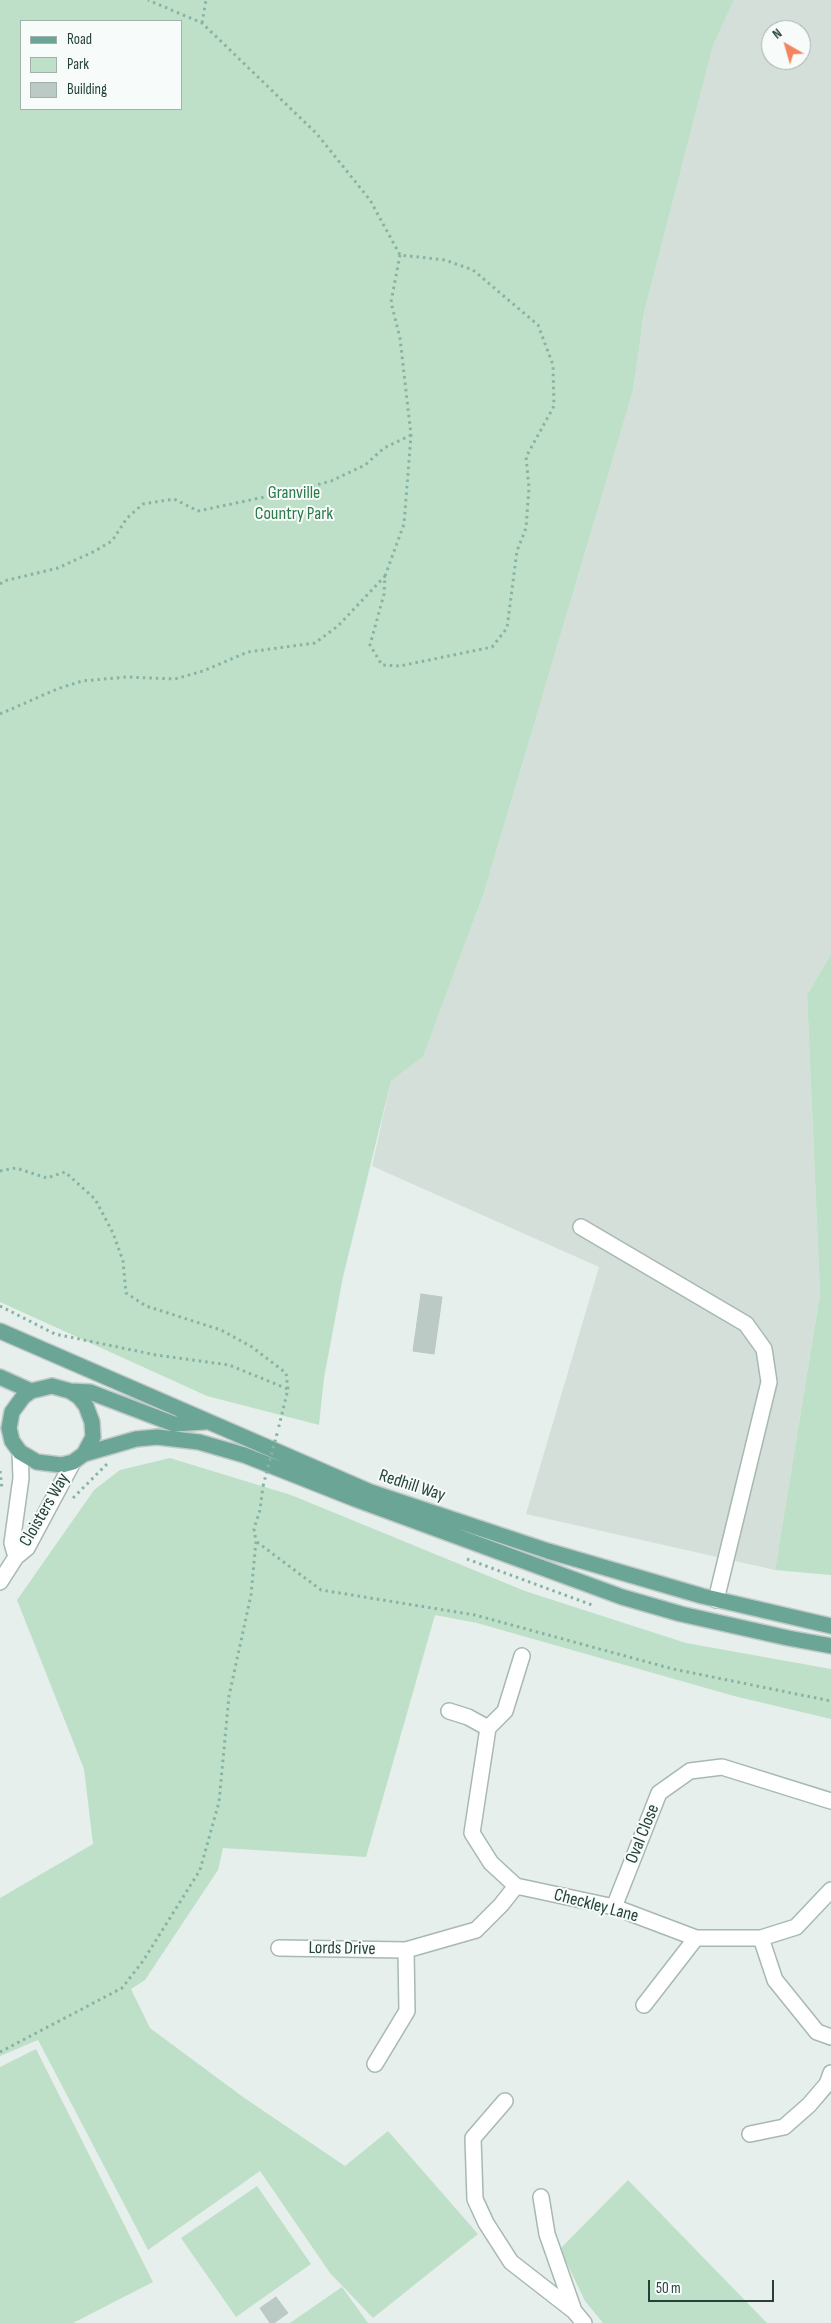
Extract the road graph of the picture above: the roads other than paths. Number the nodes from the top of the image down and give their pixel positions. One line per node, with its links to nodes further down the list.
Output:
1 (581, 1227): 12 (street)
2 (0, 1331): 6 (main road, Redhill Way)
3 (0, 1377): 4 (main road)
4 (31, 1391): 5 (main road); 8 (main road)
5 (70, 1391): 6 (main road); 9 (main road)
6 (208, 1421): 12 (main road, Redhill Way)
7 (0, 1428): 8 (main road)
8 (16, 1447): 9 (main road); 10 (street, Cloisters Way)
9 (78, 1458): 10 (street, Cloisters Way); 14 (main road, Redhill Way)
10 (16, 1557): 11 (street, Cloisters Way)
11 (0, 1582)
12 (716, 1600): 13 (main road, Redhill Way)
13 (831, 1626)
14 (831, 1646)
15 (522, 1656): 17 (street)
16 (449, 1711): 17 (street)
17 (488, 1728): 19 (street)
18 (831, 1800): 21 (street, Oval Close)
19 (516, 1886): 21 (street, Checkley Lane); 25 (street, Lords Drive)
20 (831, 1890): 23 (street, Checkley Lane)
21 (614, 1907): 22 (street, Checkley Lane)
22 (696, 1938): 23 (street, Checkley Lane); 26 (street)
23 (761, 1938): 27 (street)
24 (279, 1948): 25 (street, Lords Drive)
25 (406, 1950): 28 (street)
26 (644, 2005)
27 (831, 2037)
28 (375, 2064)
29 (830, 2081): 31 (street)
30 (506, 2101): 33 (street)
31 (750, 2134)
32 (541, 2197): 33 (street)
33 (579, 2317)

